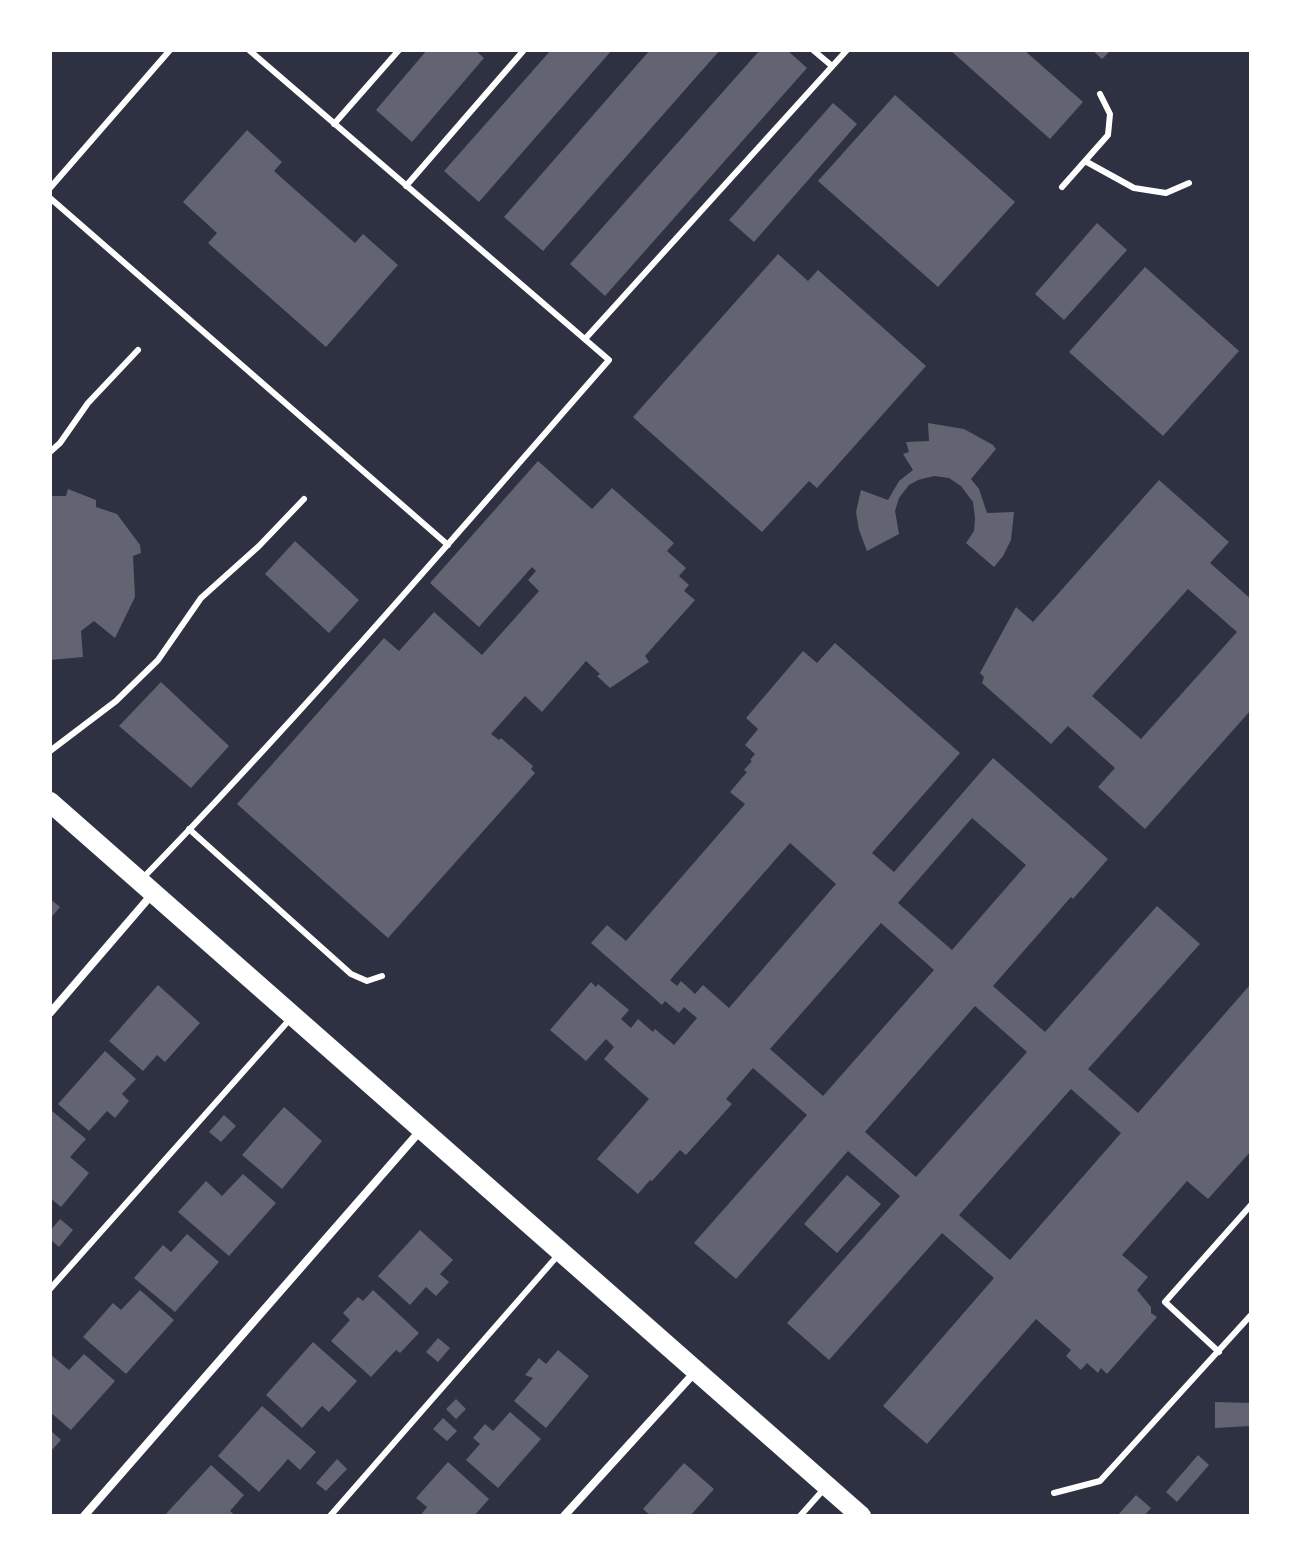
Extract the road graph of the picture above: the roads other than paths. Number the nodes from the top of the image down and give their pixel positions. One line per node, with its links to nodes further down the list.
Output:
1 (170, 50): 14 (lane)
2 (249, 50): 9 (lane)
3 (399, 50): 9 (lane)
4 (524, 50): 12 (lane)
5 (813, 50): 7 (lane)
6 (847, 50): 7 (lane)
7 (832, 66): 16 (lane)
8 (1100, 94): 10 (lane)
9 (334, 124): 12 (lane)
10 (1085, 161): 11 (lane); 13 (lane)
11 (1189, 183)
12 (406, 186): 16 (lane)
13 (1062, 187)
14 (50, 188)
15 (50, 198): 20 (lane)
16 (585, 339): 20 (lane)
17 (138, 350): 18 (lane)
18 (50, 452)
19 (304, 499): 21 (lane)
20 (448, 545): 23 (lane)
21 (50, 751)
22 (50, 802): 24 (main road)
23 (189, 829): 24 (lane); 25 (lane)
24 (147, 886): 26 (street); 27 (main road)
25 (382, 976)
26 (50, 1013)
27 (294, 1015): 28 (main road); 31 (lane)
28 (421, 1129): 30 (main road); 37 (street)
29 (1251, 1205): 33 (lane)
30 (561, 1251): 34 (main road); 38 (lane)
31 (50, 1289)
32 (1251, 1315): 33 (lane)
33 (1219, 1352): 36 (lane)
34 (696, 1371): 35 (main road); 39 (street)
35 (826, 1486): 40 (lane); 41 (main road)
36 (1054, 1493)
37 (84, 1516)
38 (330, 1516)
39 (564, 1516)
40 (800, 1516)
41 (861, 1516)

